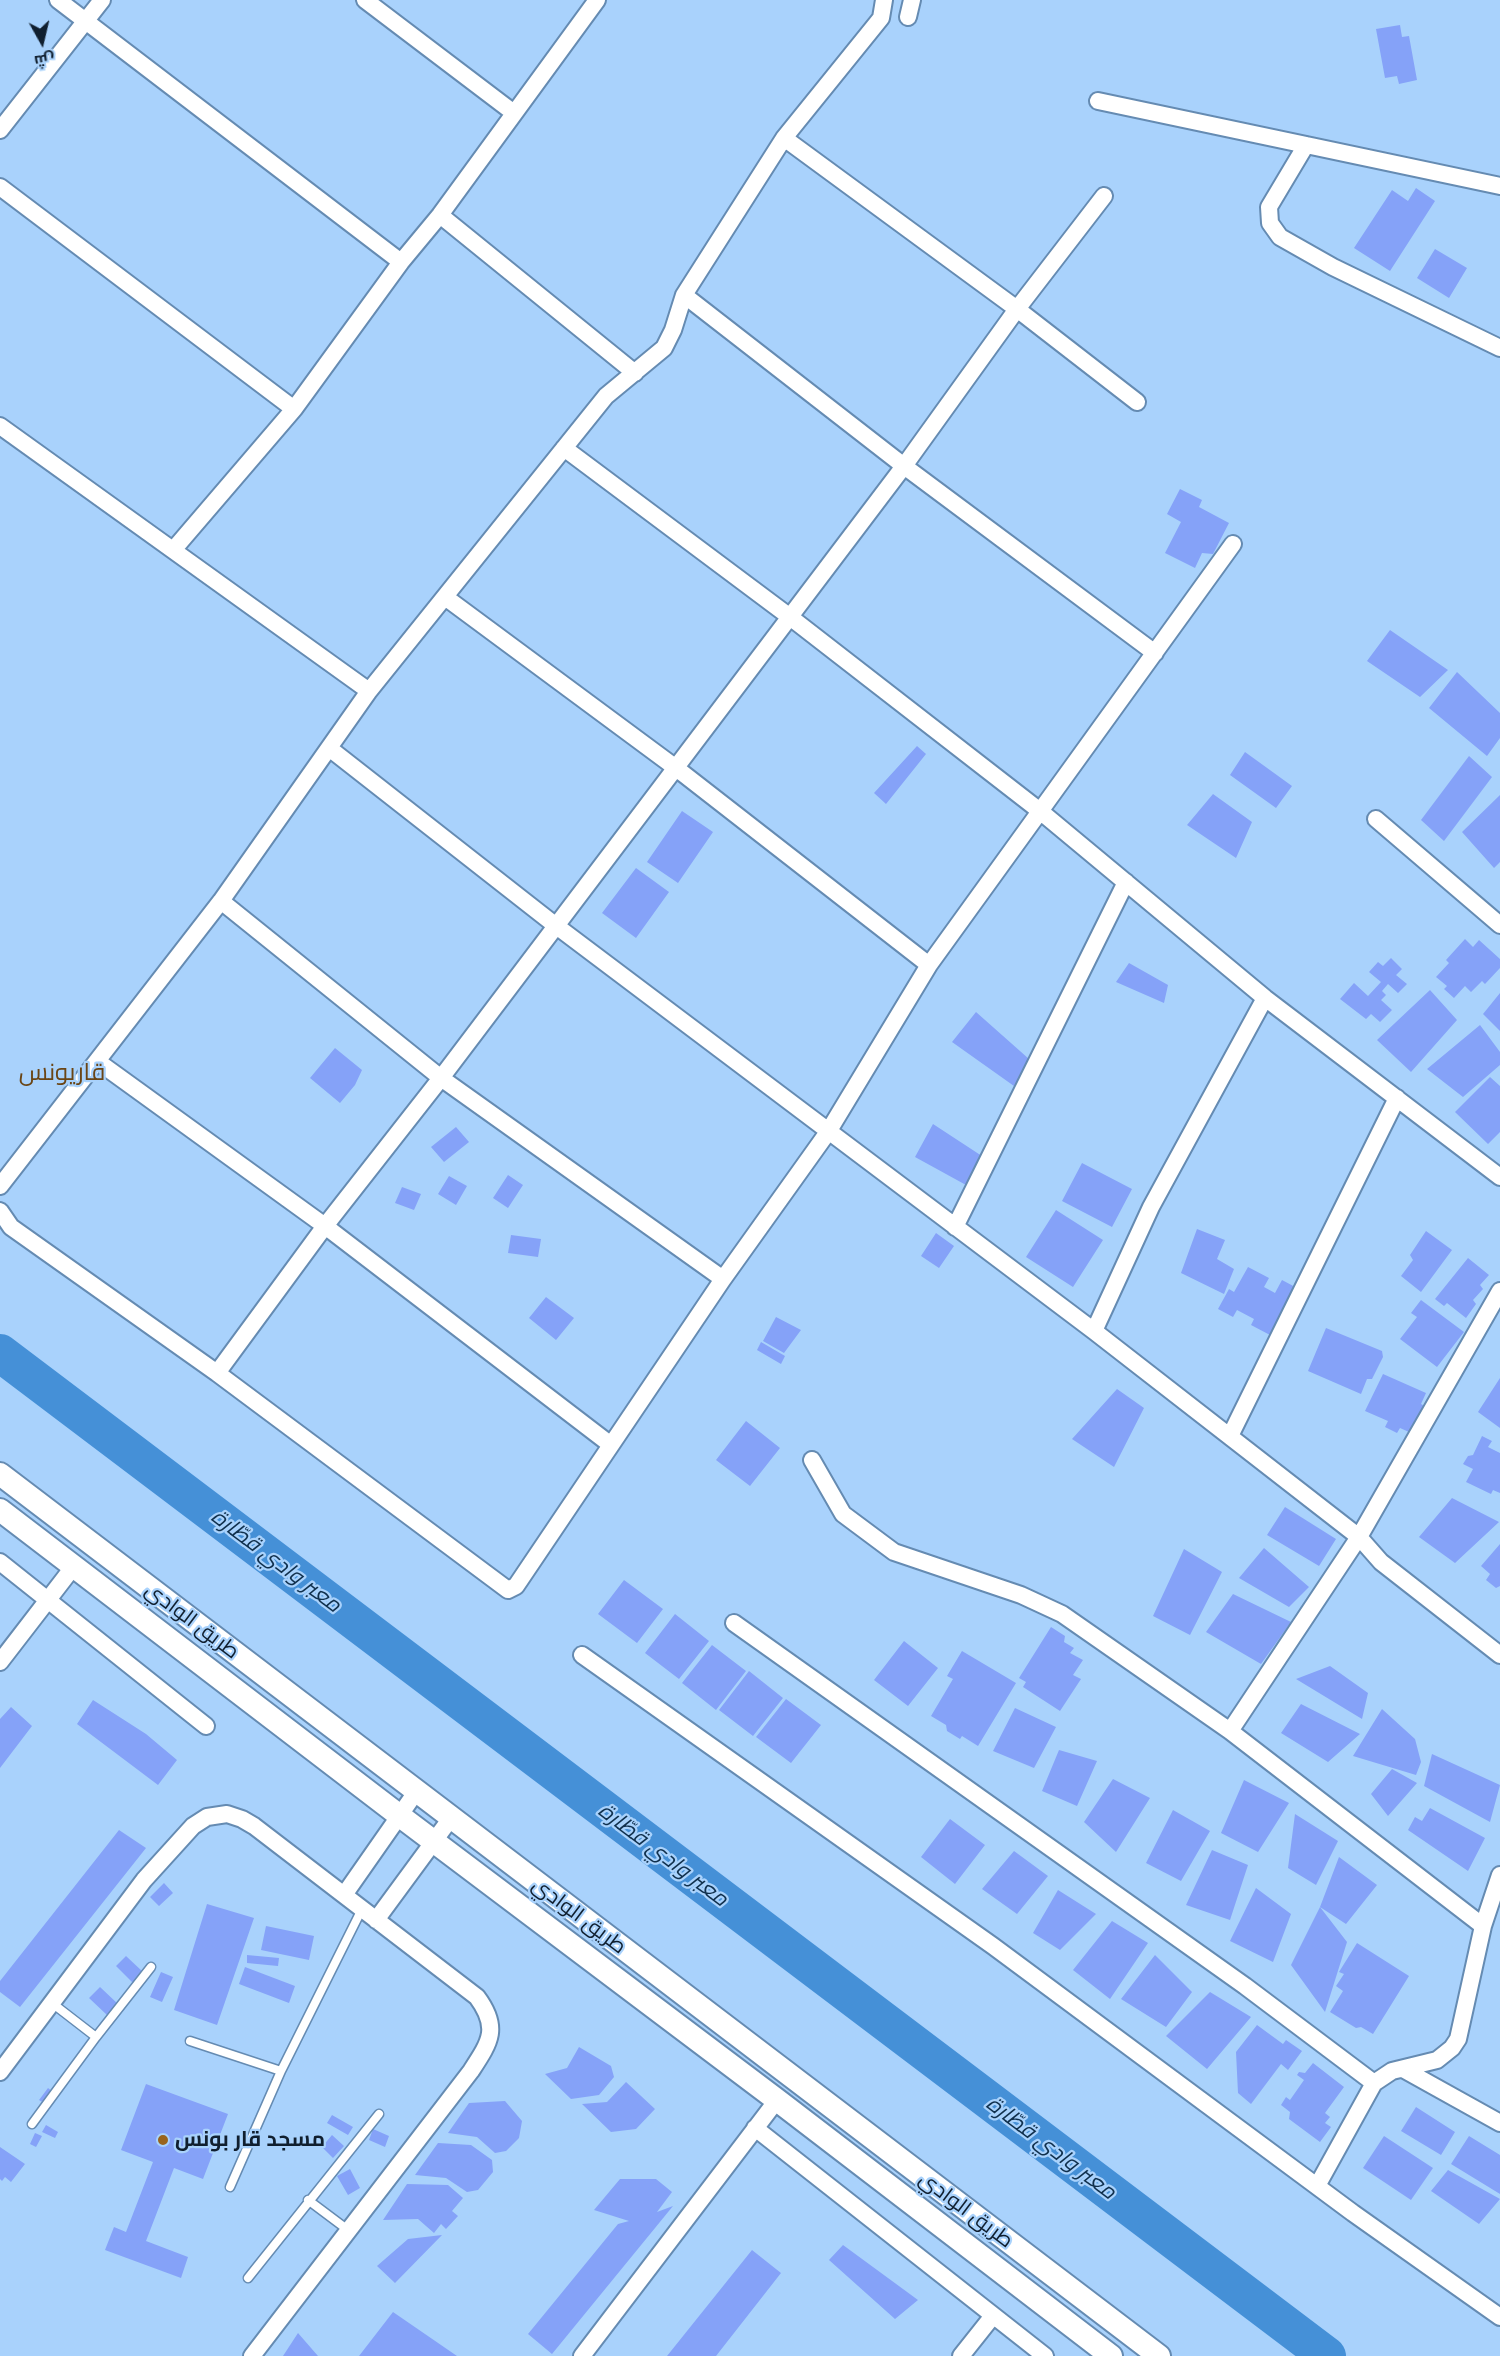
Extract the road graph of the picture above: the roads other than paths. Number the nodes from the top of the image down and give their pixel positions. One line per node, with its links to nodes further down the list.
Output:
1 (58, 0): 8 (street)
2 (102, 0): 8 (street)
3 (365, 0): 10 (street)
4 (597, 0): 10 (street)
5 (884, 0): 12 (street)
6 (912, 0): 7 (street)
7 (908, 17)
8 (86, 22): 11 (street); 18 (street)
9 (1098, 101): 13 (street)
10 (514, 113): 17 (street)
11 (0, 130)
12 (784, 138): 19 (street); 20 (street)
13 (1306, 145): 14 (street); 21 (street)
14 (1500, 186)
15 (0, 187): 24 (street)
16 (1104, 196): 20 (street)
17 (440, 215): 18 (street); 22 (street)
18 (401, 262): 24 (street)
19 (684, 295): 22 (street); 27 (street)
20 (1017, 309): 23 (street); 27 (street)
21 (1500, 348)
22 (636, 373): 26 (street)
23 (1137, 402)
24 (294, 409): 29 (street)
25 (0, 426): 29 (street)
26 (564, 448): 30 (street); 31 (street)
27 (904, 466): 31 (street); 32 (street)
28 (1233, 544): 32 (street)
29 (174, 549): 33 (street)
30 (445, 597): 33 (street); 35 (street)
31 (790, 617): 35 (street); 36 (street)
32 (1155, 653): 36 (street)
33 (369, 691): 34 (street)
34 (329, 748): 39 (street); 40 (street)
35 (675, 768): 40 (street); 42 (street)
36 (1040, 811): 38 (street); 42 (street)
37 (1377, 819): 41 (street)
38 (1126, 882): 43 (street); 52 (street)
39 (221, 901): 44 (street); 45 (street)
40 (555, 925): 45 (street); 47 (street)
41 (1500, 925)
42 (929, 965): 47 (street)
43 (1265, 998): 46 (street); 55 (street)
44 (97, 1061): 49 (street); 51 (street)
45 (441, 1078): 51 (street); 53 (street)
46 (1397, 1098): 48 (street); 57 (street)
47 (828, 1132): 52 (street); 53 (street)
48 (1500, 1177)
49 (0, 1186)
50 (0, 1211): 56 (street)
51 (325, 1226): 56 (street); 58 (street)
52 (956, 1227): 55 (street)
53 (723, 1279): 58 (street)
54 (1500, 1291): 62 (street)
55 (1094, 1330): 57 (street)
56 (217, 1373): 58 (street)
57 (1230, 1436): 62 (street)
58 (611, 1445)
59 (812, 1460): 71 (street)
60 (0, 1474): 72 (main road, طريق الوادي)
61 (0, 1510): 64 (main road, طريق الوادي)
62 (1359, 1537): 68 (street); 71 (street)
63 (0, 1562): 65 (street)
64 (74, 1566): 65 (street); 73 (main road, طريق الوادي)
65 (48, 1599): 69 (street); 70 (street)
66 (734, 1623): 88 (street)
67 (582, 1655): 94 (street)
68 (1500, 1655)
69 (0, 1662)
70 (206, 1726)
71 (1230, 1731): 80 (street)
72 (416, 1792): 73 (street); 74 (main road, طريق الوادي)
73 (400, 1816): 75 (main road, طريق الوادي); 77 (street)
74 (451, 1818): 75 (street); 106 (main road, طريق الوادي)
75 (434, 1841): 79 (street); 89 (main road, طريق الوادي)
76 (1500, 1875): 80 (street)
77 (344, 1895): 78 (street); 82 (street)
78 (362, 1909): 79 (street); 86 (lane)
79 (376, 1920): 97 (street)
80 (1483, 1926): 85 (street)
81 (151, 1966): 83 (lane)
82 (52, 2003): 83 (lane); 87 (street)
83 (96, 2037): 92 (lane)
84 (190, 2041): 86 (lane)
85 (1403, 2069): 88 (street); 91 (street)
86 (281, 2071): 95 (lane)
87 (0, 2073)
88 (1374, 2083): 94 (street)
89 (777, 2100): 93 (street); 105 (main road, طريق الوادي)
90 (379, 2114): 96 (lane)
91 (1500, 2123)
92 (32, 2124)
93 (755, 2128): 99 (street); 102 (street)
94 (1317, 2186): 100 (street)
95 (230, 2187)
96 (308, 2200): 97 (lane); 98 (lane)
97 (348, 2230): 101 (street)
98 (248, 2278)
99 (992, 2317): 103 (street); 104 (street)
100 (1500, 2317)
101 (252, 2356)
102 (582, 2356)
103 (961, 2356)
104 (1045, 2356)
105 (1111, 2356)
106 (1159, 2356)

